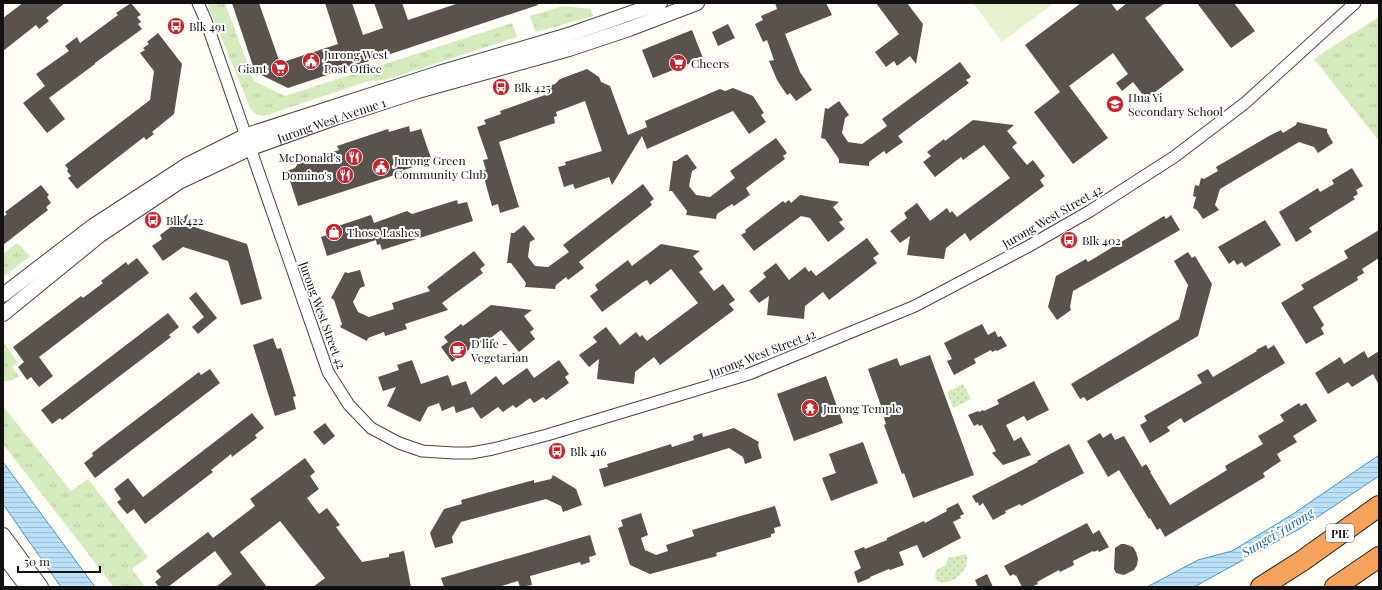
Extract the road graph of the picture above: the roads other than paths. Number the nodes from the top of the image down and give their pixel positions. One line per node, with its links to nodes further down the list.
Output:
1 (198, 3): 5 (street, Jurong West Street 42)
2 (660, 3): 5 (street, Jurong West Avenue 1)
3 (697, 3): 5 (street, Jurong West Avenue 1)
4 (1355, 3): 5 (street, Jurong West Street 42)
5 (249, 142): 6 (street, Jurong West Avenue 1); 7 (street, Jurong West Avenue 1)
6 (3, 295)
7 (3, 314)
8 (1379, 506): 14 (highway, PIE)
9 (3, 535): 13 (street)
10 (3, 555): 12 (street)
11 (1379, 556): 15 (highway)
12 (27, 587)
13 (41, 587)
14 (1261, 587)
15 (1335, 587)

